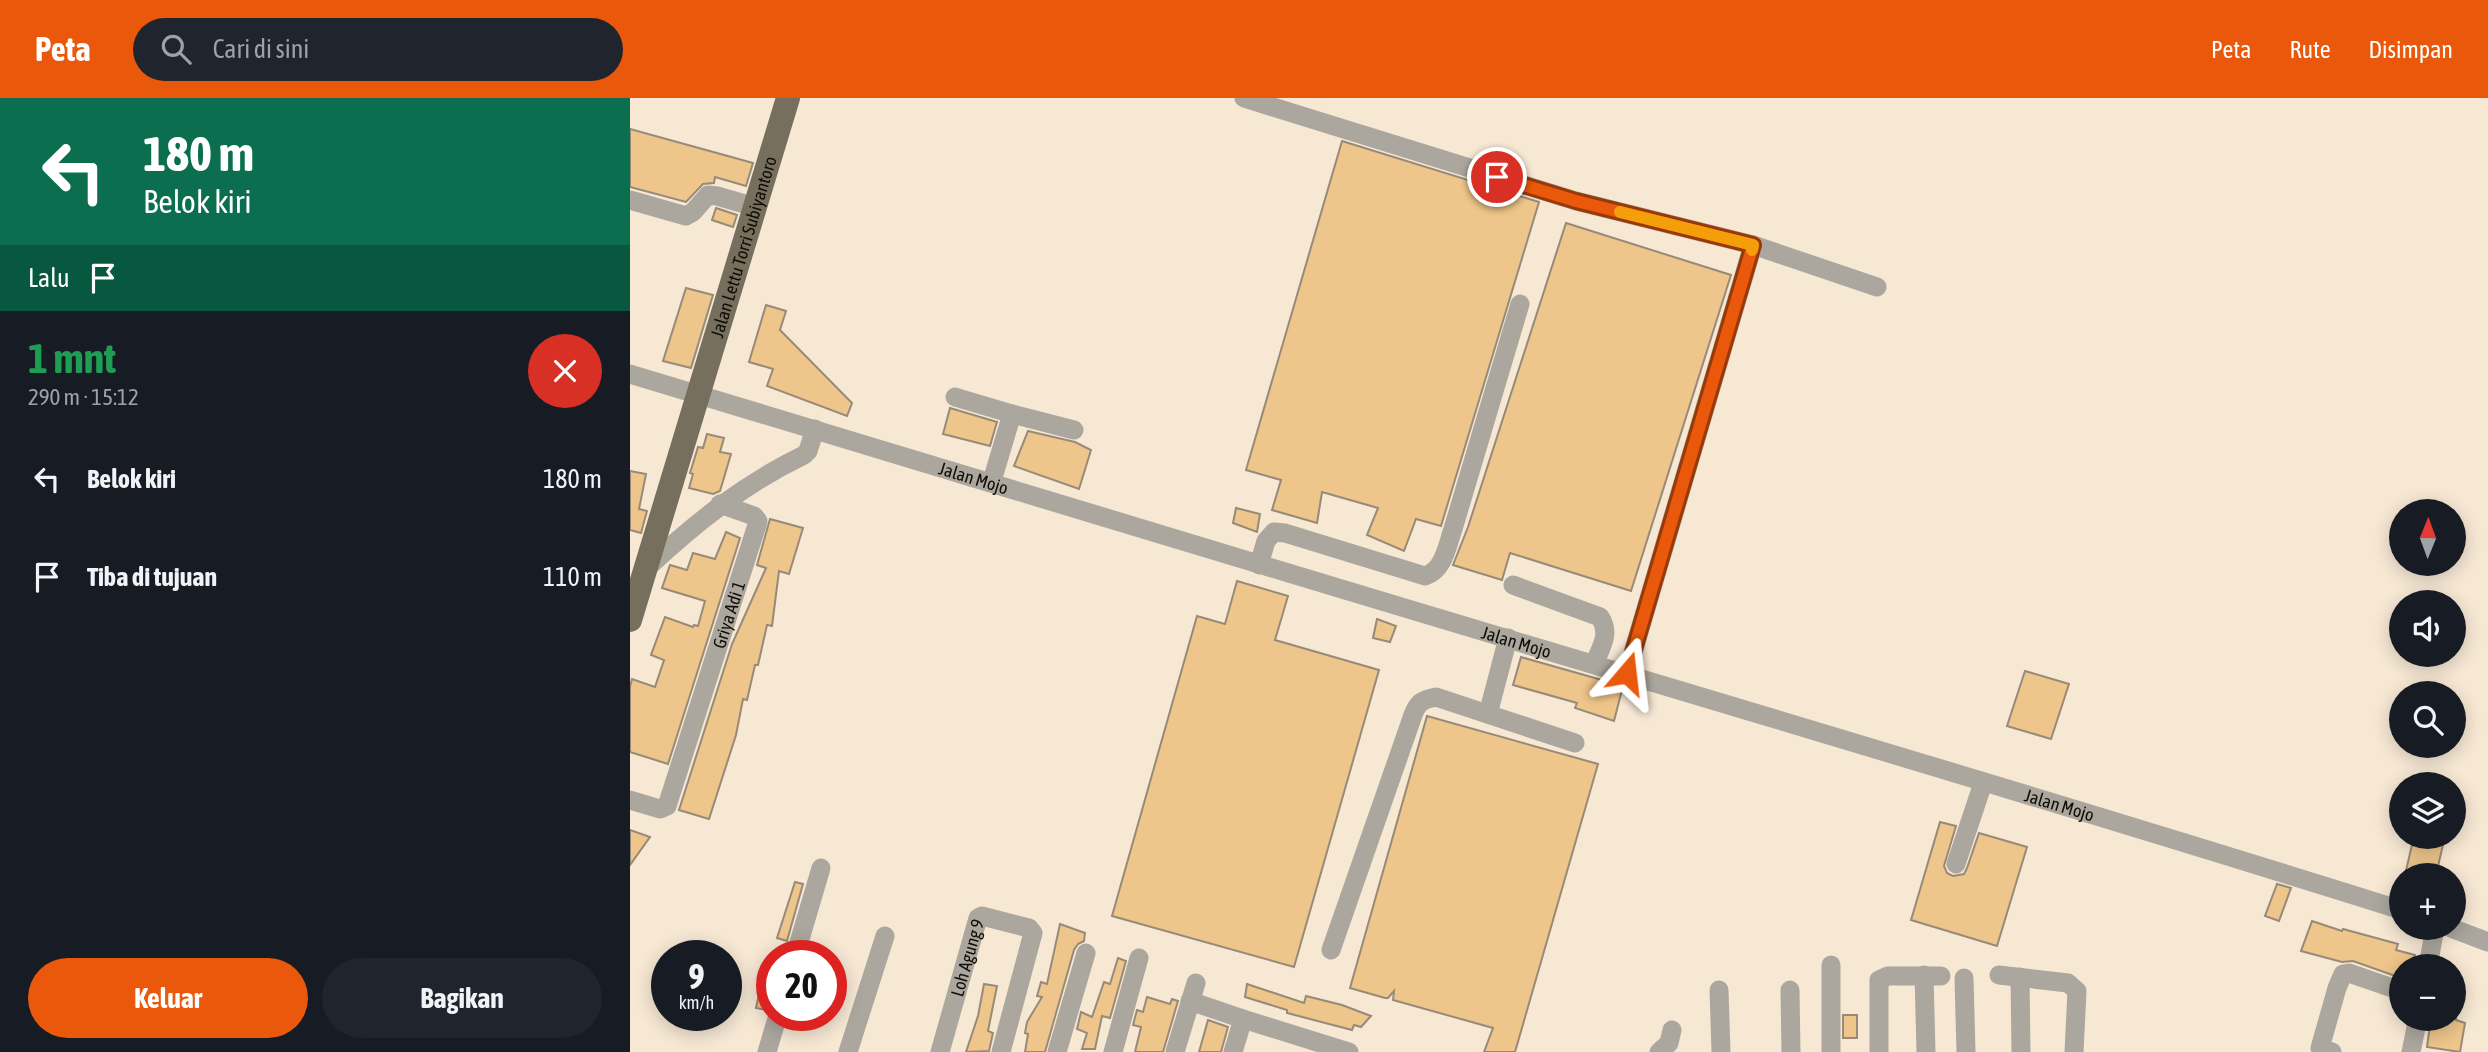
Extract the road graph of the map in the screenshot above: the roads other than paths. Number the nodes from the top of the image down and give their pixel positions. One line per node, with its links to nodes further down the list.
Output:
1 (788, 98): 4 (main road, Jalan Lettu Torri Subiyantoro)
2 (1244, 98): 5 (street)
3 (630, 200): 4 (street)
4 (755, 207): 9 (main road, Jalan Lettu Torri Subiyantoro)
5 (1753, 245): 6 (street); 22 (street)
6 (1877, 287)
7 (1520, 304): 16 (street)
8 (630, 374): 9 (street, Jalan Mojo)
9 (698, 394): 13 (street, Jalan Mojo); 17 (main road, Jalan Lettu Torri Subiyantoro)
10 (956, 397): 11 (street)
11 (1012, 414): 12 (street); 14 (street)
12 (1074, 430)
13 (813, 437): 14 (street, Jalan Mojo); 15 (street)
14 (992, 481): 16 (street, Jalan Mojo)
15 (720, 504): 17 (street); 26 (street, Griya Adi 1)
16 (1259, 565): 20 (street, Jalan Mojo)
17 (647, 568): 19 (main road, Jalan Lettu Torri Subiyantoro)
18 (1513, 585): 21 (street)
19 (630, 620)
20 (1508, 638): 21 (street, Jalan Mojo); 23 (street)
21 (1594, 664): 22 (street, Jalan Mojo)
22 (1627, 673): 25 (street, Jalan Mojo)
23 (1488, 714): 24 (street); 34 (street)
24 (1575, 743)
25 (1983, 783): 27 (street); 29 (street, Jalan Mojo)
26 (630, 800)
27 (1956, 864)
28 (821, 868): 32 (street)
29 (2389, 907)
30 (2466, 934): 33 (street)
31 (886, 936): 50 (street)
32 (800, 940)
33 (2488, 942)
34 (1331, 950)
35 (1086, 953): 53 (street)
36 (1139, 958): 54 (street)
37 (1831, 965): 61 (street)
38 (1945, 977): 39 (street); 62 (street); 63 (street); 64 (street)
39 (2020, 977): 65 (street); 66 (street)
40 (2389, 987): 48 (street)
41 (1790, 989): 60 (street)
42 (1719, 990): 59 (street)
43 (1243, 1018): 47 (street); 55 (street); 56 (street)
44 (1672, 1030): 58 (street)
45 (773, 1031): 49 (street)
46 (2415, 1031): 67 (street)
47 (1300, 1044): 57 (street)
48 (2323, 1051)
49 (767, 1052)
50 (848, 1052)
51 (940, 1052): 52 (street, Loh Agung 9)
52 (1001, 1052)
53 (1057, 1052)
54 (1113, 1052)
55 (1175, 1052)
56 (1233, 1052)
57 (1349, 1052)
58 (1659, 1052)
59 (1721, 1052)
60 (1791, 1052)
61 (1831, 1052)
62 (1879, 1052)
63 (1926, 1052)
64 (1966, 1052)
65 (2021, 1052)
66 (2074, 1052)
67 (2411, 1052)

